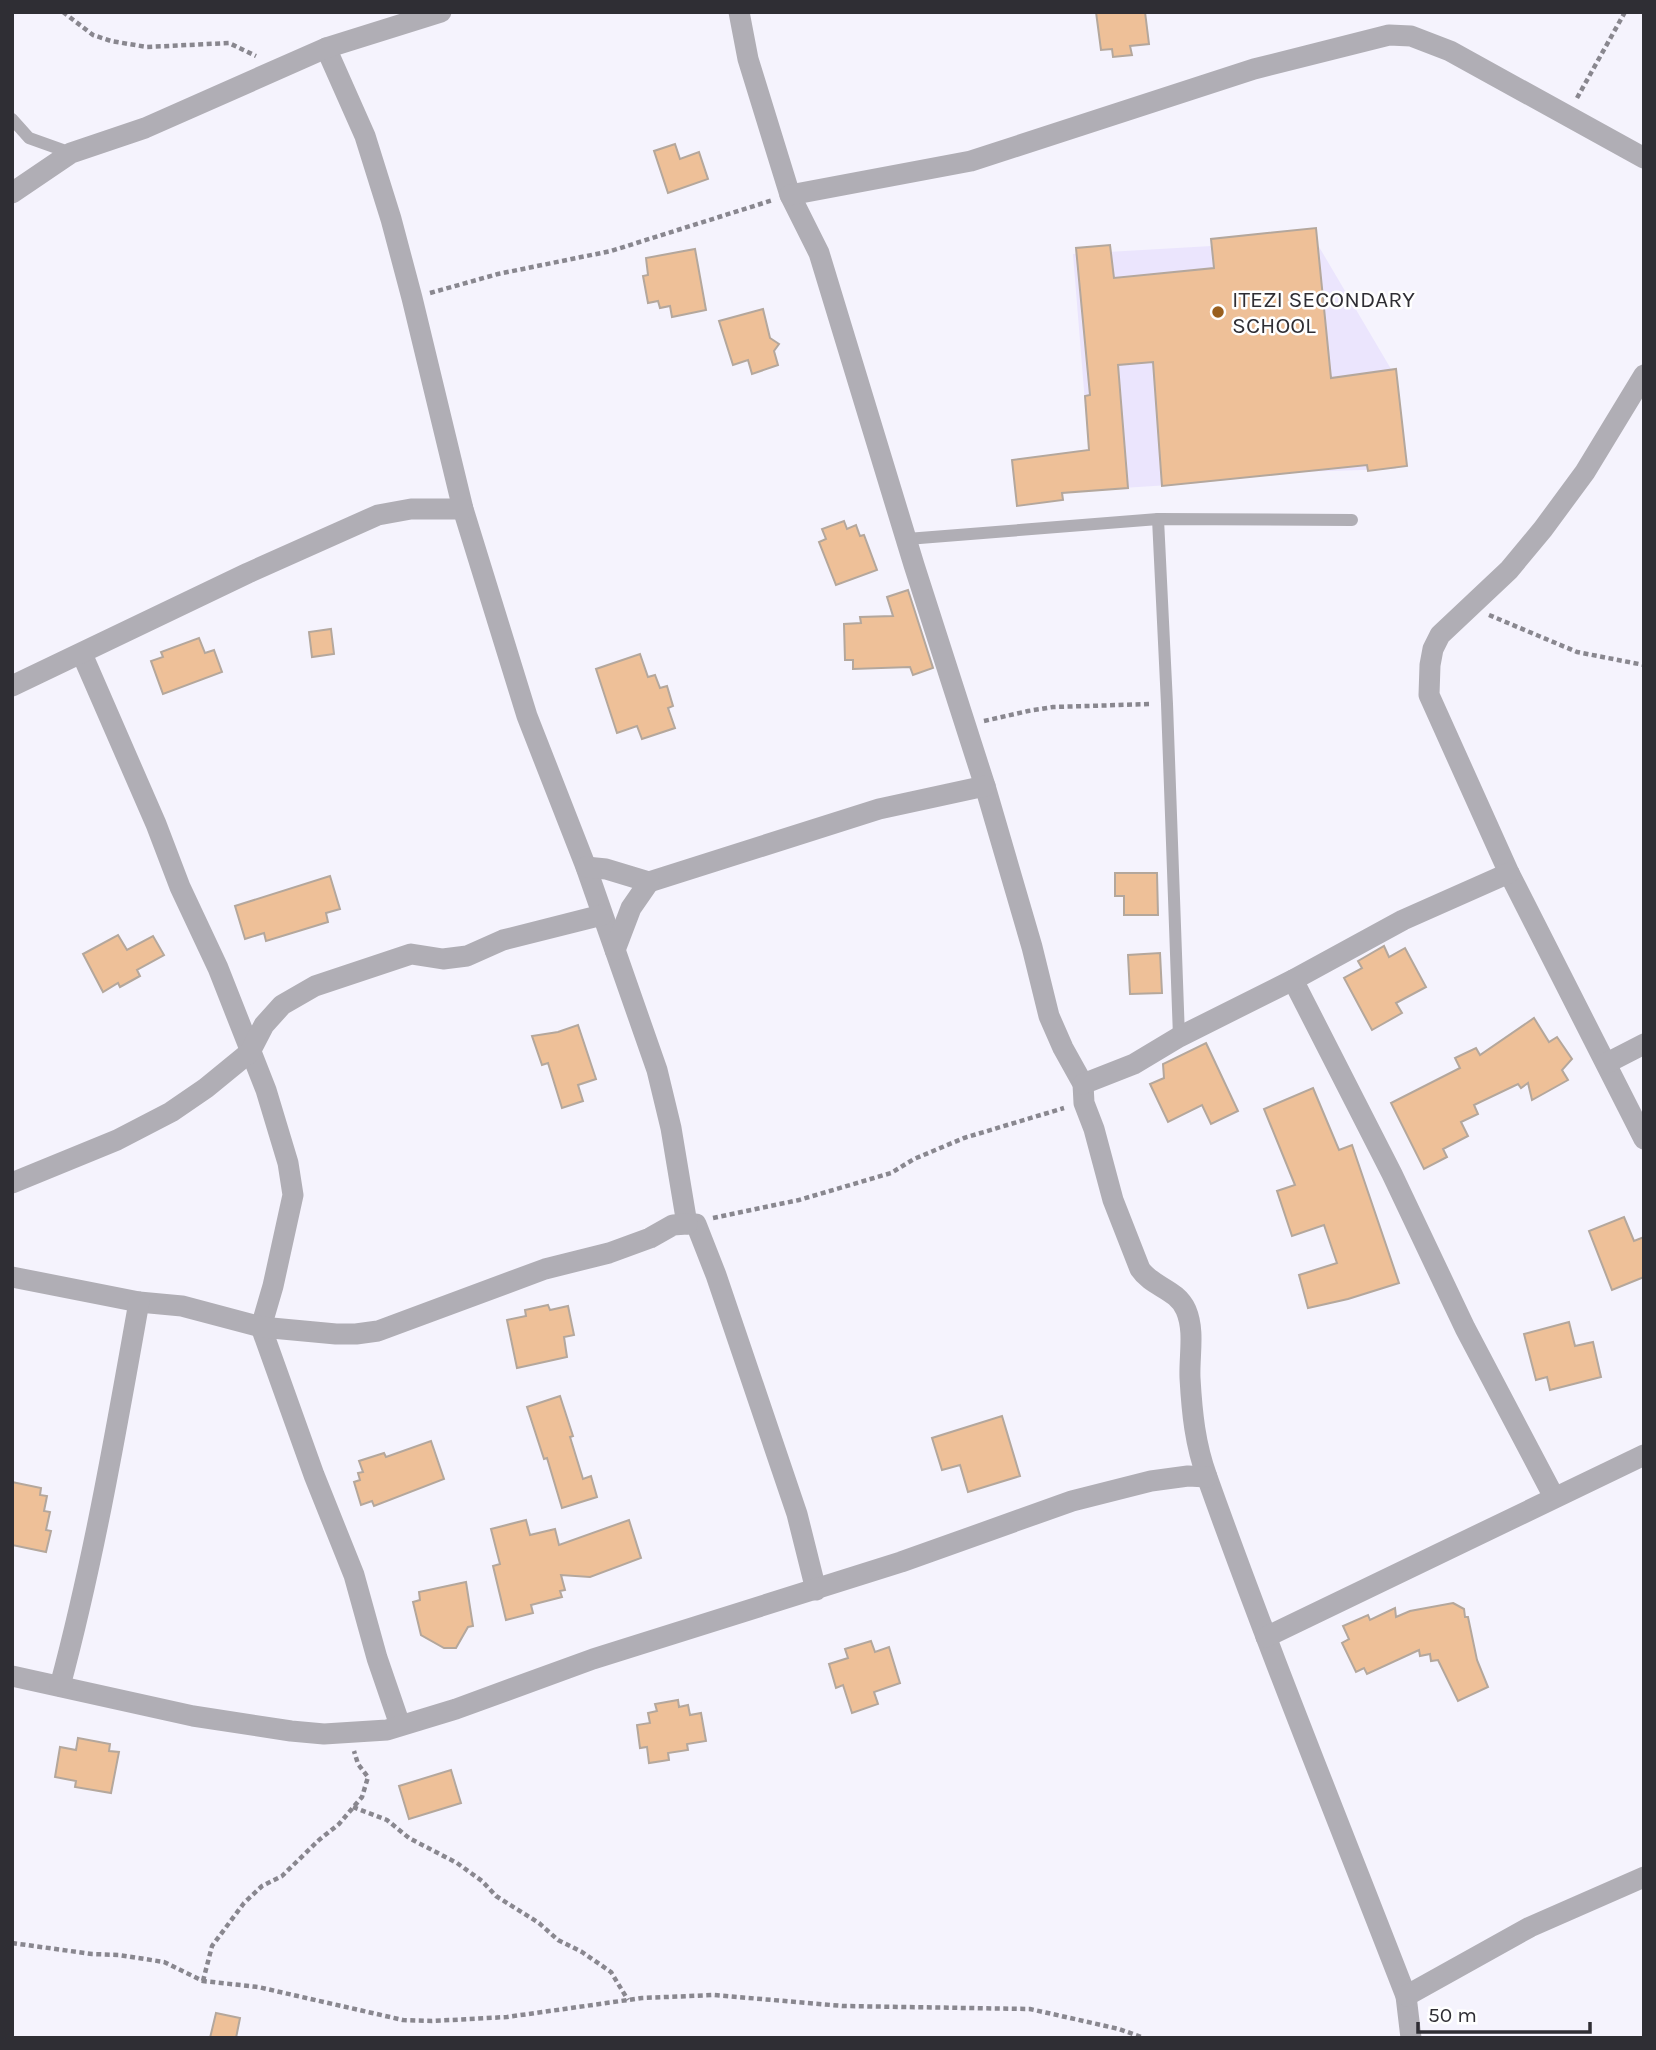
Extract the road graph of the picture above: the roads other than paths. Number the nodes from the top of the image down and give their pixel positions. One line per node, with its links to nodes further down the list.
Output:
1 (441, 12): 3 (street)
2 (739, 12): 8 (street)
3 (326, 48): 5 (street); 10 (street)
4 (12, 119): 5 (lane)
5 (71, 153): 7 (street)
6 (1644, 158): 8 (street)
7 (12, 193)
8 (790, 195): 13 (street)
9 (1644, 374): 18 (street)
10 (463, 509): 14 (street); 17 (street)
11 (1158, 519): 12 (lane); 13 (lane); 23 (lane)
12 (1352, 520)
13 (907, 539): 16 (street)
14 (82, 654): 15 (street); 25 (street)
15 (12, 685)
16 (985, 786): 19 (street); 27 (street)
17 (586, 867): 19 (street); 20 (street)
18 (1508, 873): 22 (street); 26 (street)
19 (649, 882): 21 (street)
20 (602, 915): 21 (street); 25 (street)
21 (615, 950): 30 (street)
22 (1293, 980): 23 (street); 36 (street)
23 (1180, 1037): 27 (street)
24 (1644, 1044): 26 (street)
25 (250, 1052): 29 (street); 33 (street)
26 (1607, 1063): 28 (street)
27 (1083, 1094): 35 (street)
28 (1644, 1139)
29 (12, 1183)
30 (691, 1224): 33 (street); 37 (street)
31 (12, 1277): 32 (street)
32 (139, 1302): 33 (street); 40 (street)
33 (261, 1327): 41 (street)
34 (1644, 1455): 36 (street)
35 (1206, 1477): 37 (street); 38 (street)
36 (1554, 1497): 38 (street)
37 (816, 1590): 41 (street)
38 (1266, 1637): 43 (street)
39 (12, 1676): 40 (street)
40 (60, 1686): 41 (street)
41 (401, 1725)
42 (1644, 1877): 43 (street)
43 (1406, 1996): 44 (street)
44 (1411, 2038)

